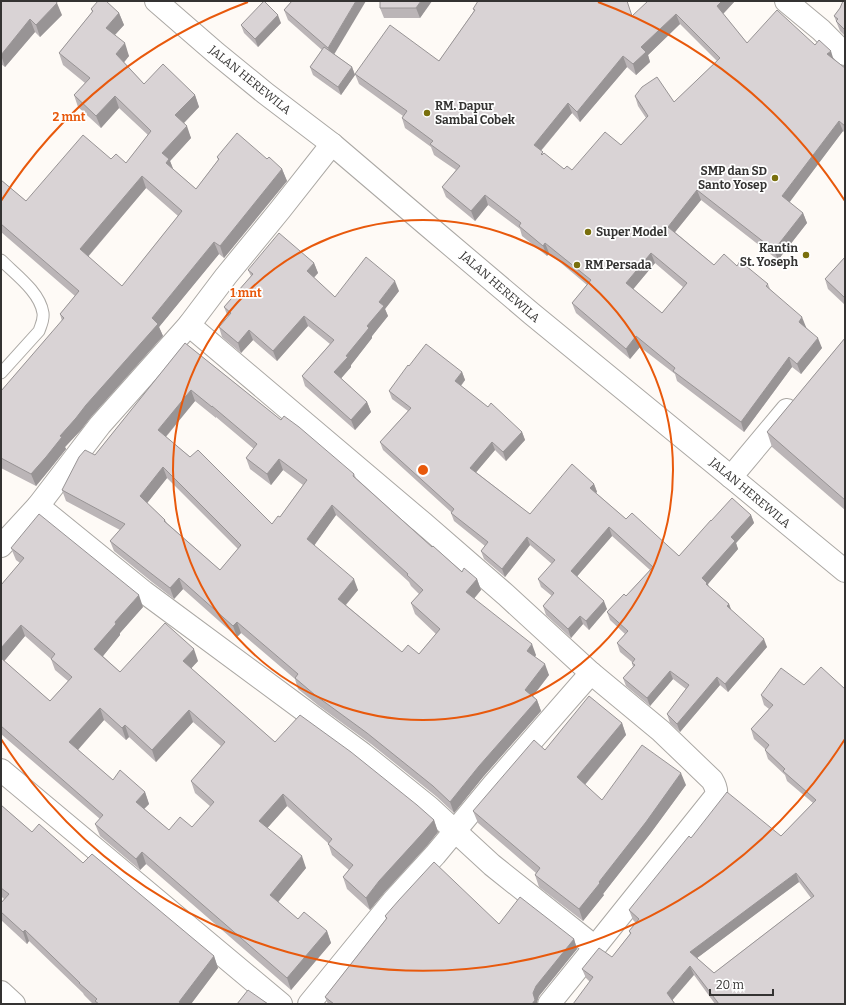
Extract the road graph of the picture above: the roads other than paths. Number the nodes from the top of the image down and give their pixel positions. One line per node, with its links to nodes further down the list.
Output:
1 (156, 1): 4 (street, JALAN HEREWILA)
2 (786, 1): 3 (street)
3 (845, 54)
4 (332, 144): 6 (street); 9 (street, JALAN HEREWILA)
5 (1, 260): 7 (lane)
6 (189, 325): 10 (street); 13 (street)
7 (1, 373)
8 (801, 394): 9 (street)
9 (732, 477): 12 (street, JALAN HEREWILA)
10 (38, 506): 11 (street); 15 (street)
11 (1, 545)
12 (845, 571)
13 (591, 673): 15 (street); 16 (street)
14 (1, 770): 19 (street)
15 (454, 831): 16 (street); 20 (street)
16 (595, 947): 21 (street)
17 (1, 992): 18 (street)
18 (14, 1004)
19 (281, 1004)
20 (310, 1004)
21 (548, 1004)

